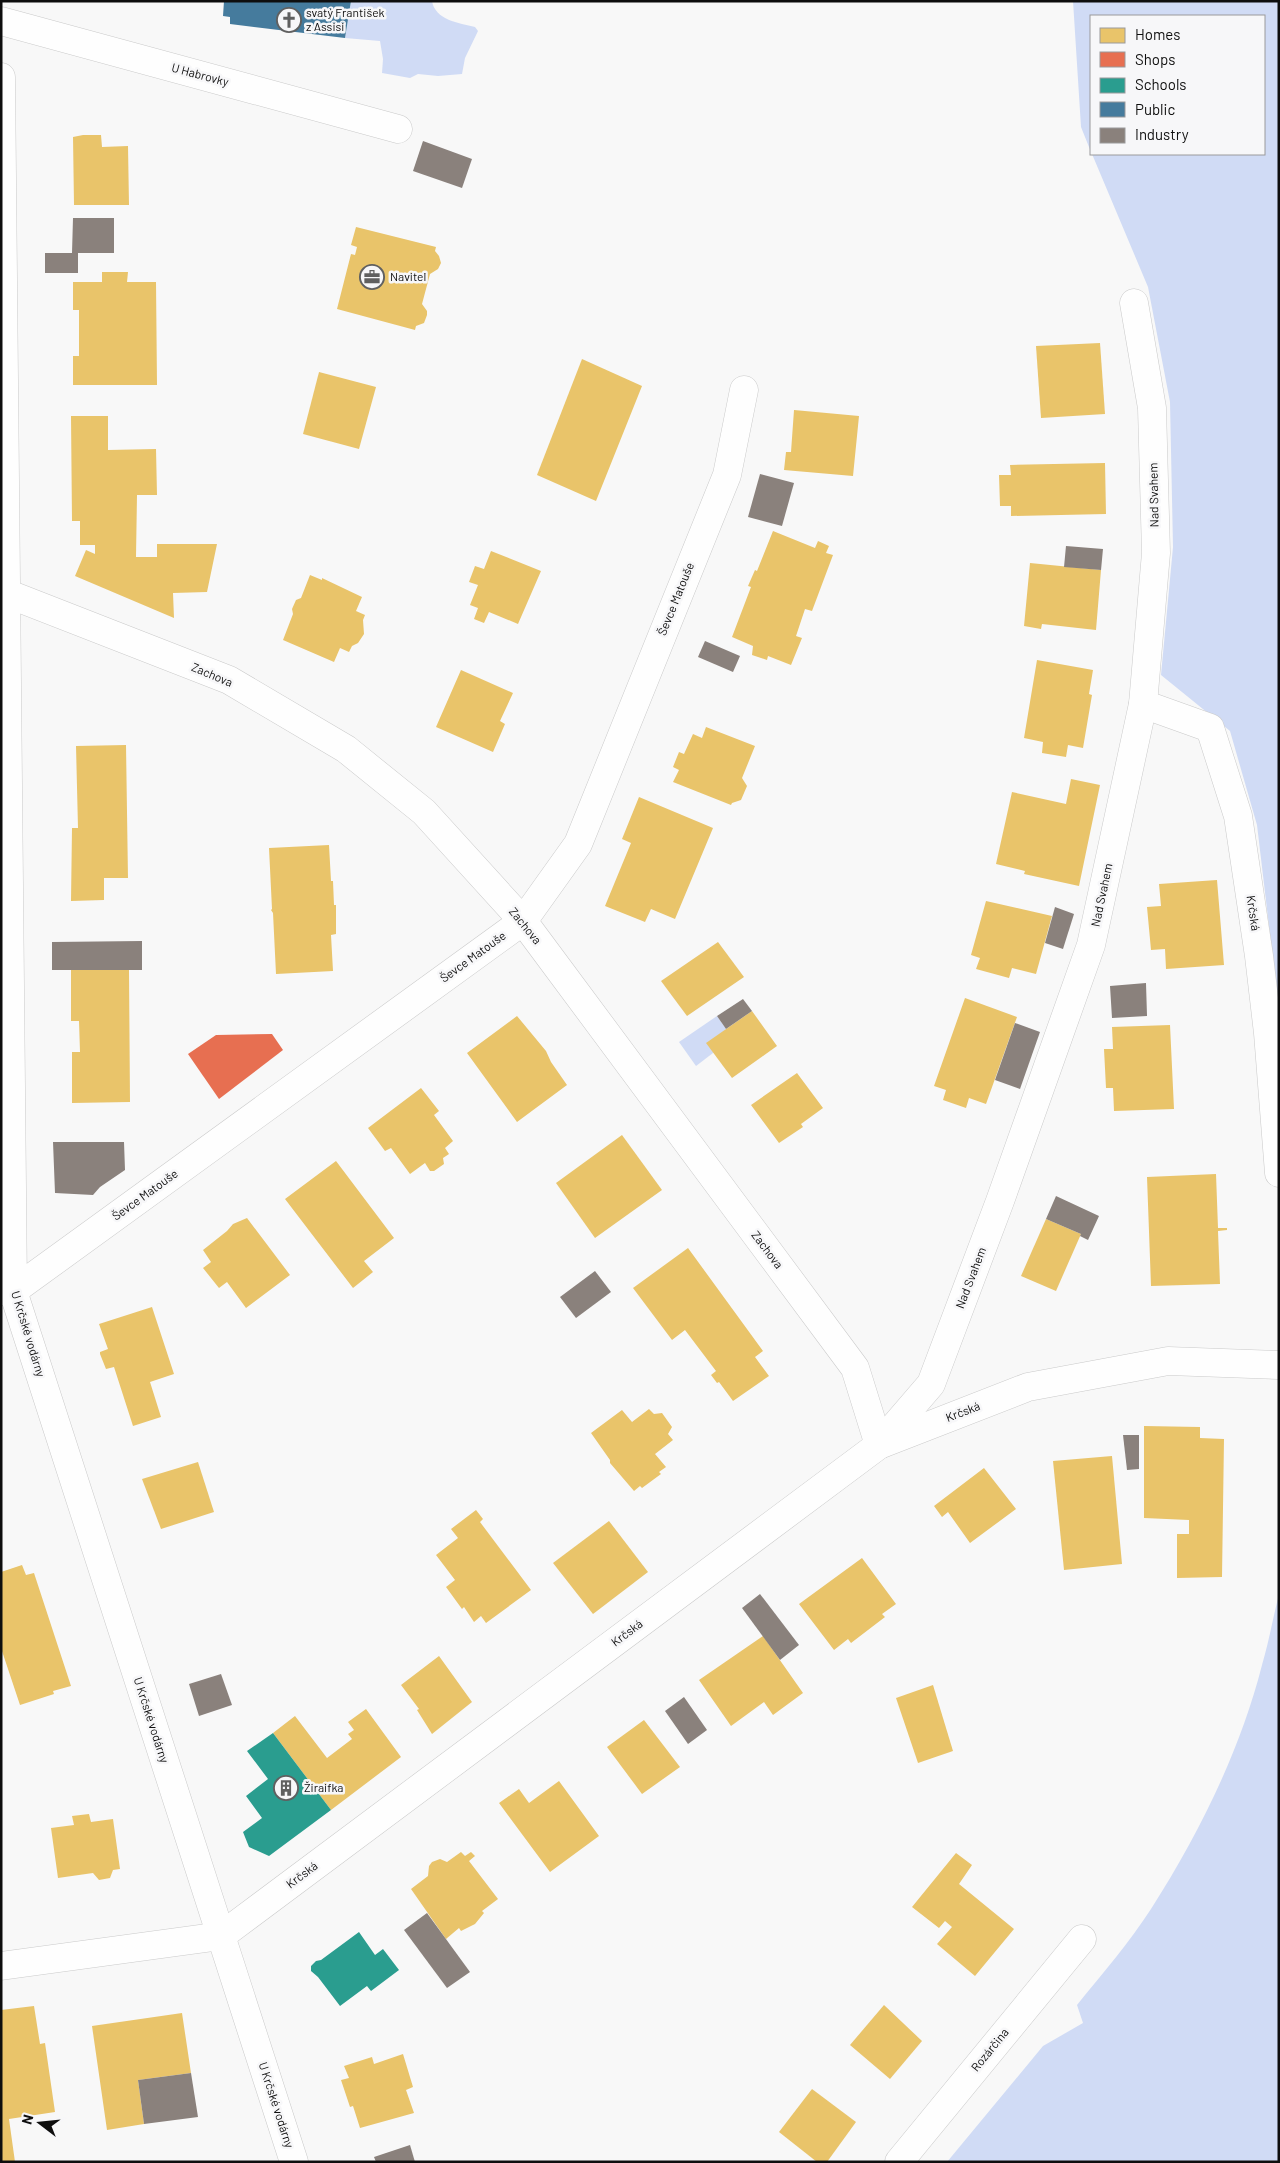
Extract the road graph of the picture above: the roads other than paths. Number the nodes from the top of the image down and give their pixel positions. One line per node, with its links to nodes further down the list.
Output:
1 (1, 21): 3 (street, U Habrovky)
2 (1, 77): 6 (street, U Krčské vodárny)
3 (398, 129)
4 (1134, 303): 7 (street, Nad Svahem)
5 (744, 390): 8 (street, Ševce Matouše)
6 (4, 592): 8 (street, Zachova); 10 (street, U Krčské vodárny)
7 (1143, 704): 9 (street, Krčská); 12 (street, Nad Svahem)
8 (523, 921): 10 (street, Ševce Matouše); 12 (street, Zachova)
9 (1279, 1173)
10 (7, 1291): 13 (street, U Krčské vodárny)
11 (1279, 1365): 12 (street, Krčská)
12 (879, 1444): 13 (street, Krčská)
13 (221, 1936): 15 (street, Krčská); 16 (street, U Krčské vodárny)
14 (1082, 1939): 17 (street, Rozárčina)
15 (1, 1966)
16 (294, 2162)
17 (899, 2162)

